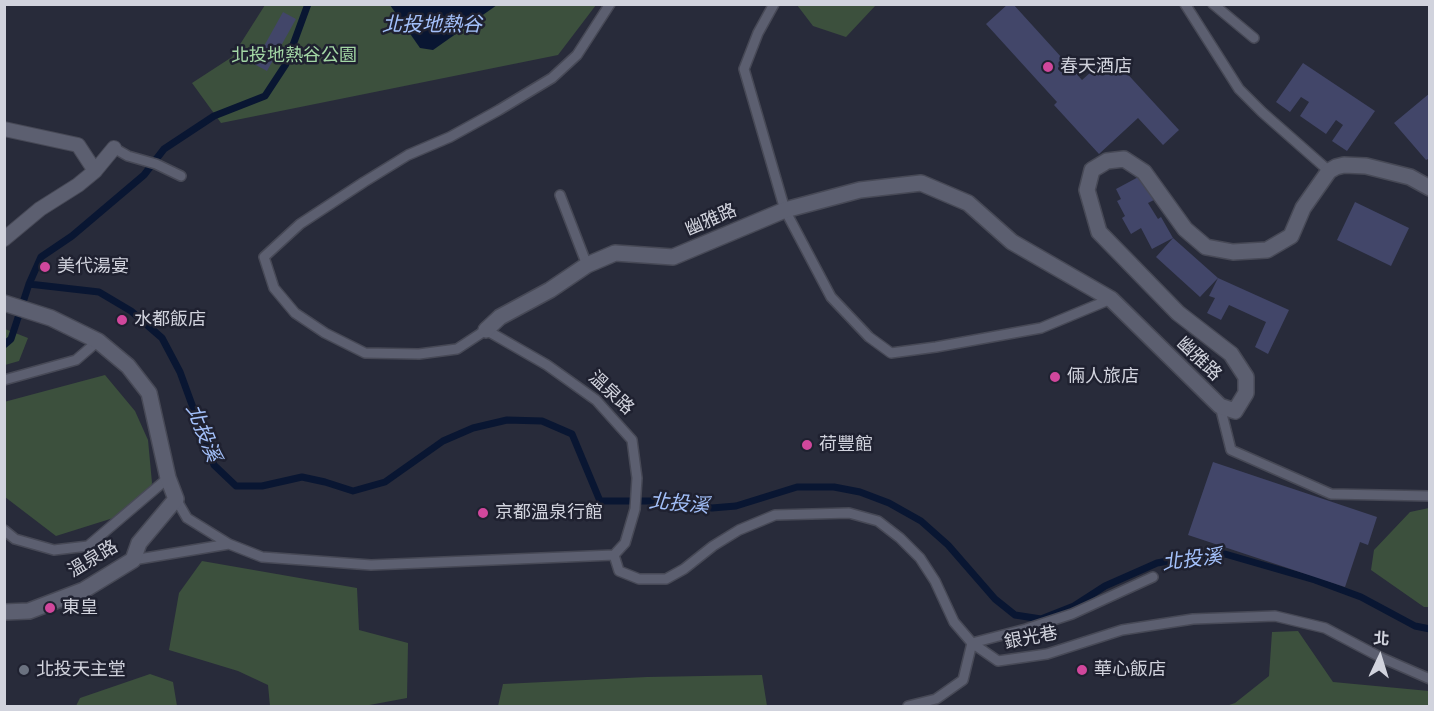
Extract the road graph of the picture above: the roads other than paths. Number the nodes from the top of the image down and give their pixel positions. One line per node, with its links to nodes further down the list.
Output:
1 (610, 4): 18 (lane)
2 (774, 4): 13 (lane)
3 (1185, 4): 9 (lane)
4 (1213, 4): 5 (lane)
5 (1254, 38)
6 (4, 129): 8 (street)
7 (114, 148): 8 (street); 10 (lane)
8 (95, 171): 14 (street)
9 (1329, 171): 11 (street); 21 (street, 幽雅路)
10 (181, 176)
11 (1430, 188)
12 (560, 195): 15 (lane)
13 (785, 210): 15 (street, 幽雅路); 16 (street, 幽雅路); 16 (lane)
14 (4, 239)
15 (587, 265): 18 (street, 幽雅路)
16 (1111, 299): 21 (street, 幽雅路)
17 (4, 303): 19 (street)
18 (486, 330): 27 (lane, 溫泉路)
19 (98, 341): 20 (lane); 22 (street)
20 (4, 380)
21 (1220, 406): 23 (lane)
22 (168, 478): 24 (street); 25 (lane)
23 (1430, 496)
24 (176, 499): 26 (lane); 28 (street, 溫泉路)
25 (4, 530)
26 (229, 544): 27 (lane); 28 (lane)
27 (614, 555): 31 (lane, 銀光巷)
28 (133, 560): 30 (street, 溫泉路)
29 (1154, 577): 31 (lane)
30 (4, 612)
31 (972, 643): 32 (lane, 銀光巷); 33 (lane)
32 (1430, 678)
33 (908, 706)

